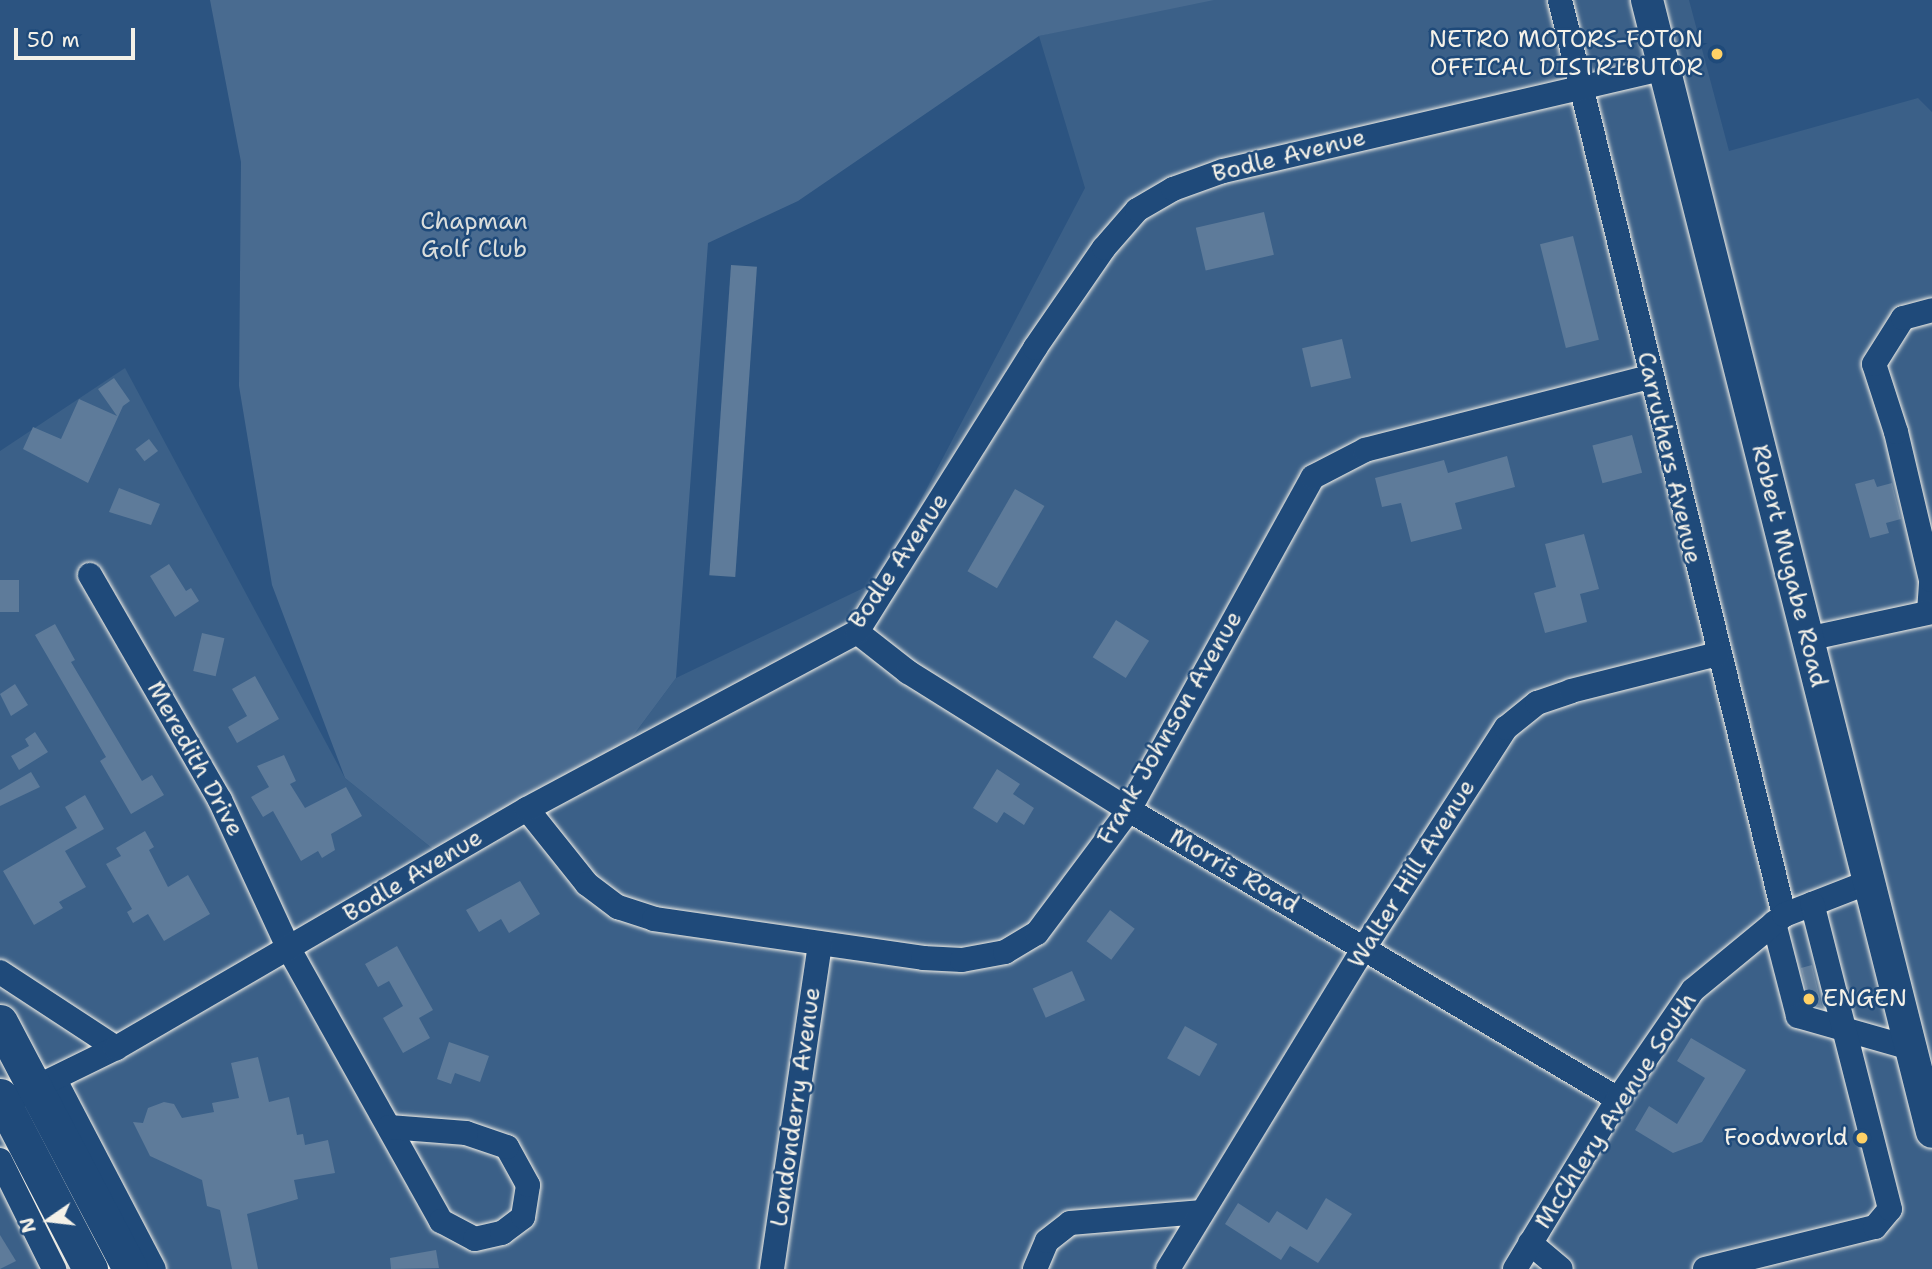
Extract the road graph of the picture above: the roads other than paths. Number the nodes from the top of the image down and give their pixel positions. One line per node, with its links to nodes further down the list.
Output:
1 (1560, 0): 4 (street, Carruthers Avenue)
2 (1647, 0): 3 (main road, Robert Mugabe Road)
3 (1664, 68): 4 (street, Bodle Avenue); 10 (main road, Robert Mugabe Road)
4 (1582, 86): 6 (street, Carruthers Avenue); 9 (street, Bodle Avenue)
5 (1932, 310): 8 (street)
6 (1650, 377): 11 (street, Carruthers Avenue); 13 (street, Frank Johnson Avenue)
7 (90, 575): 19 (street, Meredith Drive)
8 (1931, 612): 10 (street)
9 (857, 632): 12 (street, Bodle Avenue); 13 (street, Morris Road)
10 (1807, 639): 14 (main road, Robert Mugabe Road)
11 (1717, 654): 16 (street, Carruthers Avenue); 18 (street, Walter Hill Avenue)
12 (527, 808): 17 (street, Frank Johnson Avenue); 19 (street, Bodle Avenue)
13 (1129, 810): 17 (street, Frank Johnson Avenue); 18 (street, Morris Road)
14 (1871, 881): 15 (street, McChlery Avenue South); 24 (main road, Robert Mugabe Road)
15 (1812, 904): 16 (street, McChlery Avenue South); 22 (street)
16 (1779, 919): 22 (street, Carruthers Avenue); 27 (street, McChlery Avenue South)
17 (820, 944): 37 (street, Londonderry Avenue)
18 (1364, 948): 27 (street, Morris Road); 31 (street, Walter Hill Avenue)
19 (289, 949): 23 (street, Bodle Avenue); 28 (street, Meredith Drive)
20 (0, 972): 23 (street)
21 (0, 1022): 25 (highway)
22 (1845, 1032): 24 (street); 42 (street)
23 (116, 1048): 25 (street, Bodle Avenue)
24 (1914, 1049): 29 (main road, Robert Mugabe Road)
25 (46, 1085): 26 (street, Bodle Avenue); 35 (highway); 36 (street)
26 (1, 1098): 34 (highway)
27 (1618, 1099): 32 (street, McChlery Avenue South)
28 (388, 1127): 28 (street, Meredith Drive)
29 (1932, 1132)
30 (0, 1160): 33 (street)
31 (1200, 1212): 38 (street); 39 (street, Walter Hill Avenue)
32 (1531, 1243): 40 (street, McChlery Avenue South); 41 (street)
33 (54, 1269)
34 (90, 1269)
35 (130, 1269)
36 (154, 1269)
37 (772, 1269)
38 (1035, 1269)
39 (1168, 1269)
40 (1516, 1269)
41 (1561, 1269)
42 (1705, 1269)

